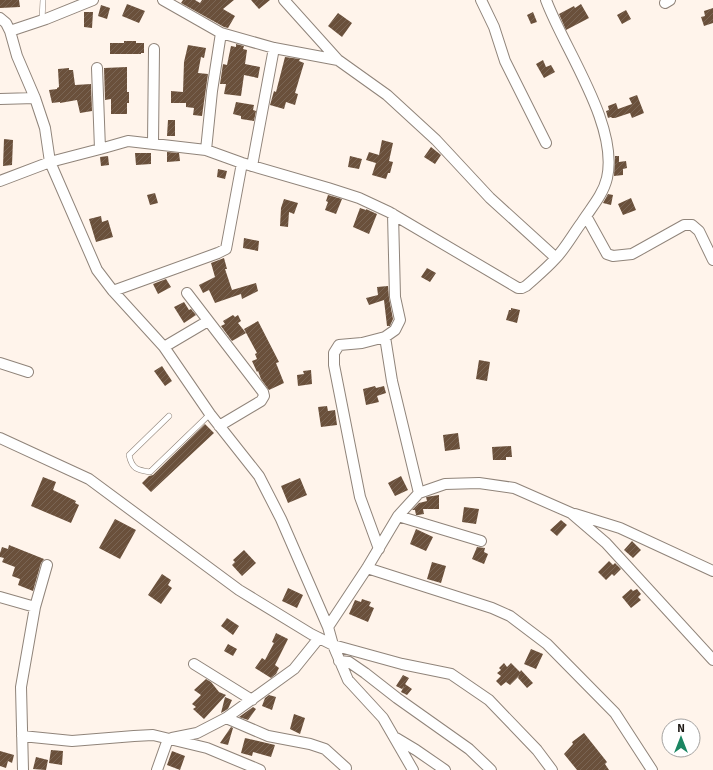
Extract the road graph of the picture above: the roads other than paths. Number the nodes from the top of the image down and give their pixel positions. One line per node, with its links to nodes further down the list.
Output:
1 (43, 0): 8 (lane)
2 (93, 0): 8 (street)
3 (163, 0): 10 (street)
4 (284, 0): 13 (street)
5 (481, 0): 18 (street)
6 (546, 0): 25 (street)
7 (0, 18): 9 (street)
8 (42, 20): 9 (street)
9 (10, 31): 15 (street)
10 (222, 33): 12 (street); 20 (street)
11 (154, 48): 17 (street)
12 (274, 48): 13 (street); 22 (street)
13 (338, 60): 26 (street)
14 (97, 68): 19 (street)
15 (35, 98): 16 (street); 21 (street)
16 (0, 99)
17 (153, 143): 19 (street); 20 (street)
18 (546, 143)
19 (100, 150): 21 (street)
20 (206, 150): 22 (street)
21 (50, 162): 23 (street); 28 (street)
22 (247, 165): 24 (street); 28 (street)
23 (0, 181)
24 (393, 214): 26 (street); 31 (street)
25 (586, 216): 26 (street); 27 (street)
26 (556, 258)
27 (713, 260)
28 (113, 291): 32 (street)
29 (187, 293): 30 (street)
30 (208, 321): 32 (street); 37 (street)
31 (385, 337): 39 (street); 43 (street)
32 (164, 347): 35 (street)
33 (0, 363): 34 (street)
34 (28, 372)
35 (210, 414): 36 (lane); 37 (street)
36 (169, 416)
37 (220, 426): 49 (street)
38 (0, 438): 50 (street)
39 (419, 493): 40 (street); 41 (street)
40 (572, 513): 46 (street); 52 (street)
41 (398, 516): 42 (street); 43 (street)
42 (481, 541)
43 (378, 549): 45 (street)
44 (47, 565): 48 (street)
45 (367, 568): 49 (street); 68 (street)
46 (713, 571)
47 (0, 597): 48 (street)
48 (35, 607): 57 (street)
49 (328, 627): 51 (street)
50 (320, 638): 51 (street); 55 (street)
51 (332, 645): 53 (street); 67 (street)
52 (713, 660)
53 (339, 661): 58 (street); 66 (street)
54 (194, 664): 55 (street)
55 (252, 700): 56 (street)
56 (226, 718): 59 (street); 60 (street)
57 (22, 736): 59 (street); 61 (street)
58 (396, 738): 64 (street); 65 (street)
59 (168, 739): 62 (street); 63 (street)
60 (346, 768)
61 (23, 770)
62 (157, 770)
63 (260, 770)
64 (413, 770)
65 (445, 770)
66 (491, 770)
67 (552, 770)
68 (652, 770)

